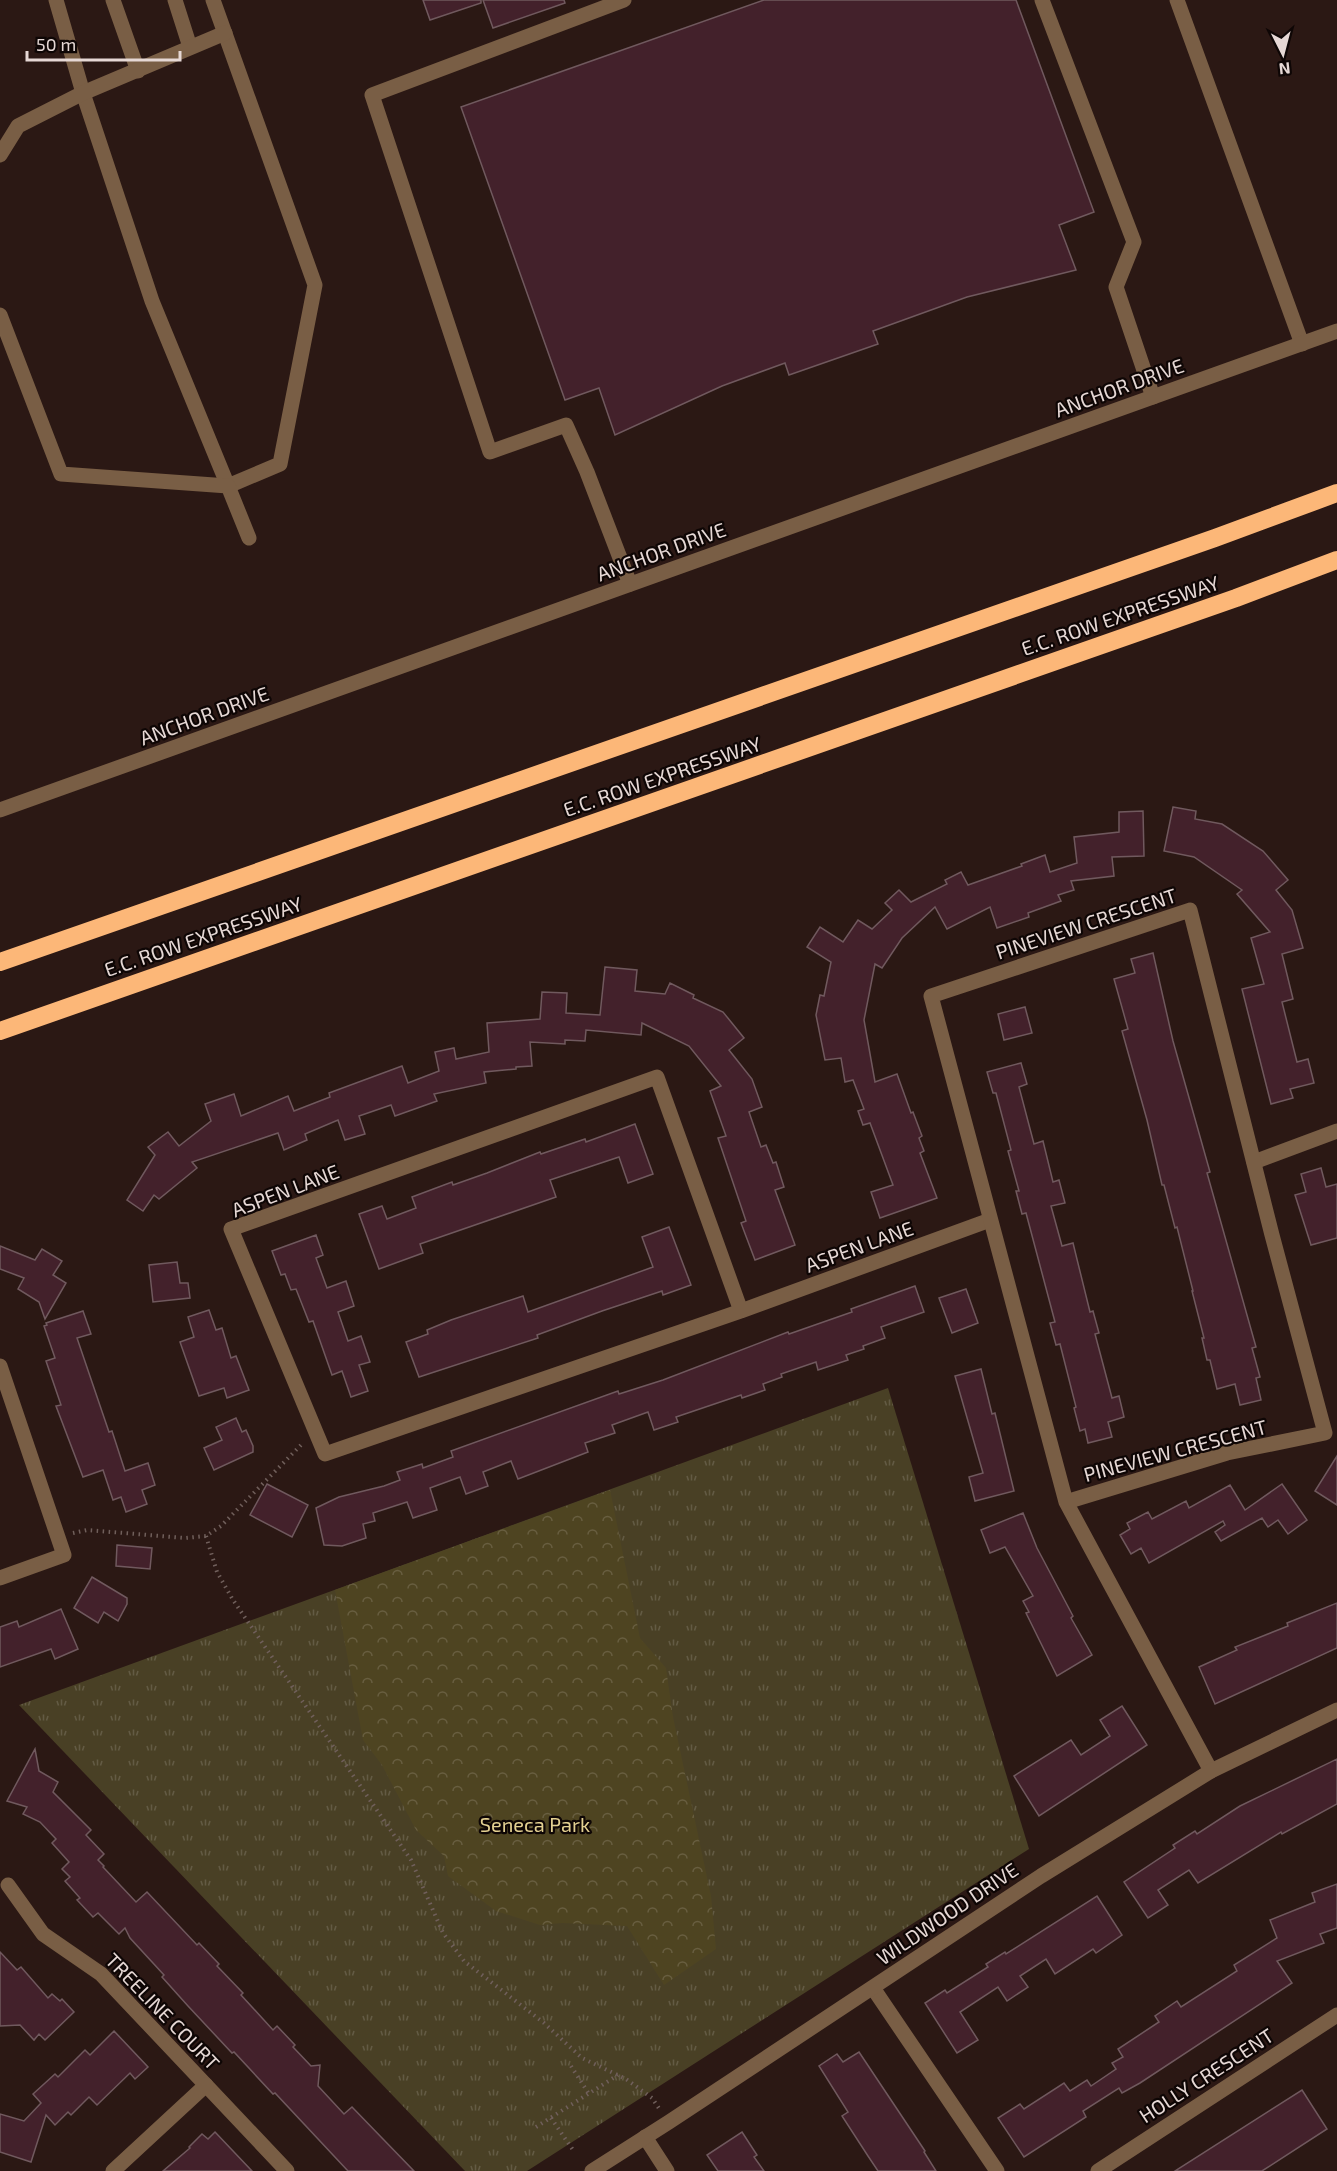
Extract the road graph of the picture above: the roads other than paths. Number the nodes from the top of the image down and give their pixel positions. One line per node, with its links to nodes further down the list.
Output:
1 (56, 0): 11 (street)
2 (113, 0): 10 (street)
3 (175, 0): 9 (street)
4 (213, 0): 8 (street)
5 (624, 0): 21 (street)
6 (1042, 0): 16 (street)
7 (1177, 0): 15 (street)
8 (225, 33): 9 (street); 17 (street)
9 (190, 47): 10 (street)
10 (138, 71): 11 (street)
11 (83, 93): 12 (street); 17 (street)
12 (0, 155)
13 (0, 315): 17 (street)
14 (1337, 331): 15 (street, ANCHOR DRIVE)
15 (1302, 344): 16 (street, ANCHOR DRIVE)
16 (1153, 397): 21 (street, ANCHOR DRIVE)
17 (228, 486): 19 (street)
18 (1337, 493): 23 (highway, E.C. ROW EXPRESSWAY)
19 (249, 538)
20 (1337, 560): 24 (highway, E.C. ROW EXPRESSWAY)
21 (630, 584): 22 (street, ANCHOR DRIVE)
22 (0, 810)
23 (0, 962)
24 (0, 1031)
25 (1337, 1131): 26 (street)
26 (1254, 1162): 27 (street, PINEVIEW CRESCENT); 30 (street, PINEVIEW CRESCENT)
27 (990, 1220): 28 (street, ASPEN LANE); 30 (street, PINEVIEW CRESCENT)
28 (741, 1311): 28 (street, ASPEN LANE)
29 (0, 1366): 31 (street)
30 (1066, 1502): 33 (street, PINEVIEW CRESCENT)
31 (0, 1578)
32 (1337, 1710): 33 (street, WILDWOOD DRIVE)
33 (1211, 1771): 35 (street, WILDWOOD DRIVE)
34 (8, 1885): 37 (street, TREELINE COURT)
35 (873, 1988): 38 (street, WILDWOOD DRIVE); 43 (street)
36 (1337, 2015): 44 (street, HOLLY CRESCENT)
37 (206, 2085): 39 (street); 40 (street, TREELINE COURT)
38 (645, 2137): 41 (street, WILDWOOD DRIVE); 42 (street)
39 (113, 2171)
40 (287, 2171)
41 (592, 2171)
42 (667, 2171)
43 (997, 2171)
44 (1098, 2171)

